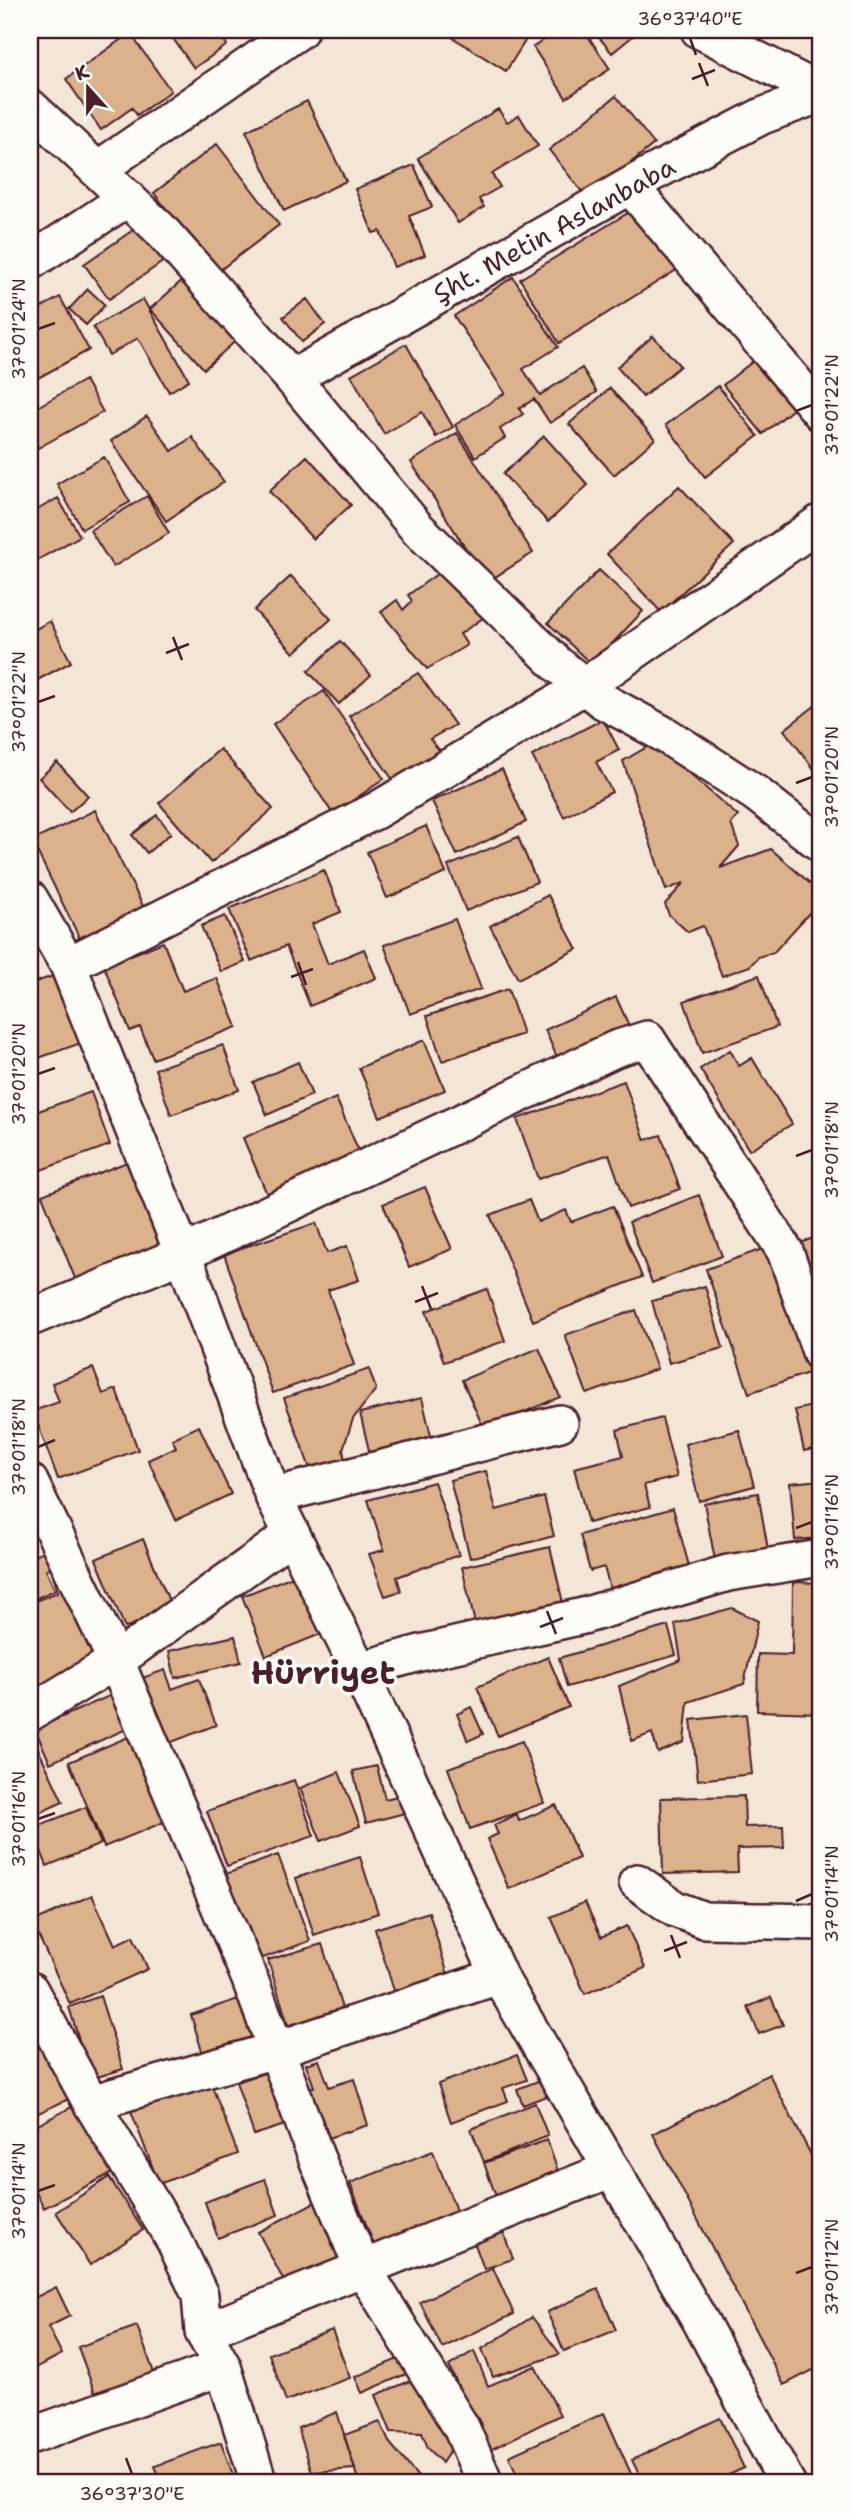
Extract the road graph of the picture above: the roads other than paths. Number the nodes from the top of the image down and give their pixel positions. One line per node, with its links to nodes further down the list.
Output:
1 (300, 30): 5 (street)
2 (699, 30): 3 (street)
3 (821, 93): 6 (street, Şht. Metin Aslanbaba)
4 (30, 107): 5 (street)
5 (97, 170): 7 (street)
6 (630, 186): 9 (street, Şht. Metin Aslanbaba); 10 (street)
7 (128, 198): 8 (street); 9 (street)
8 (30, 262)
9 (292, 378): 12 (street)
10 (821, 413)
11 (821, 522): 12 (street)
12 (583, 687): 13 (street); 15 (street)
13 (821, 844)
14 (30, 900): 15 (street)
15 (68, 965): 16 (street)
16 (183, 1254): 17 (street); 18 (street); 21 (street)
17 (30, 1318)
18 (821, 1354)
19 (560, 1423): 21 (street)
20 (30, 1482): 24 (street)
21 (273, 1496): 22 (street)
22 (290, 1536): 24 (street); 25 (street)
23 (821, 1558): 25 (street)
24 (116, 1661): 26 (street); 31 (street)
25 (359, 1670): 29 (street)
26 (30, 1713)
27 (637, 1882): 28 (street)
28 (821, 1922)
29 (499, 1976): 31 (street); 33 (street)
30 (32, 1999): 32 (street)
31 (275, 2050): 32 (street); 34 (street)
32 (91, 2103): 35 (street)
33 (612, 2169): 34 (street); 40 (street)
34 (362, 2267): 35 (street); 39 (street)
35 (203, 2332): 36 (street)
36 (223, 2367): 37 (street); 38 (street)
37 (30, 2436)
38 (259, 2483)
39 (485, 2483)
40 (787, 2483)

